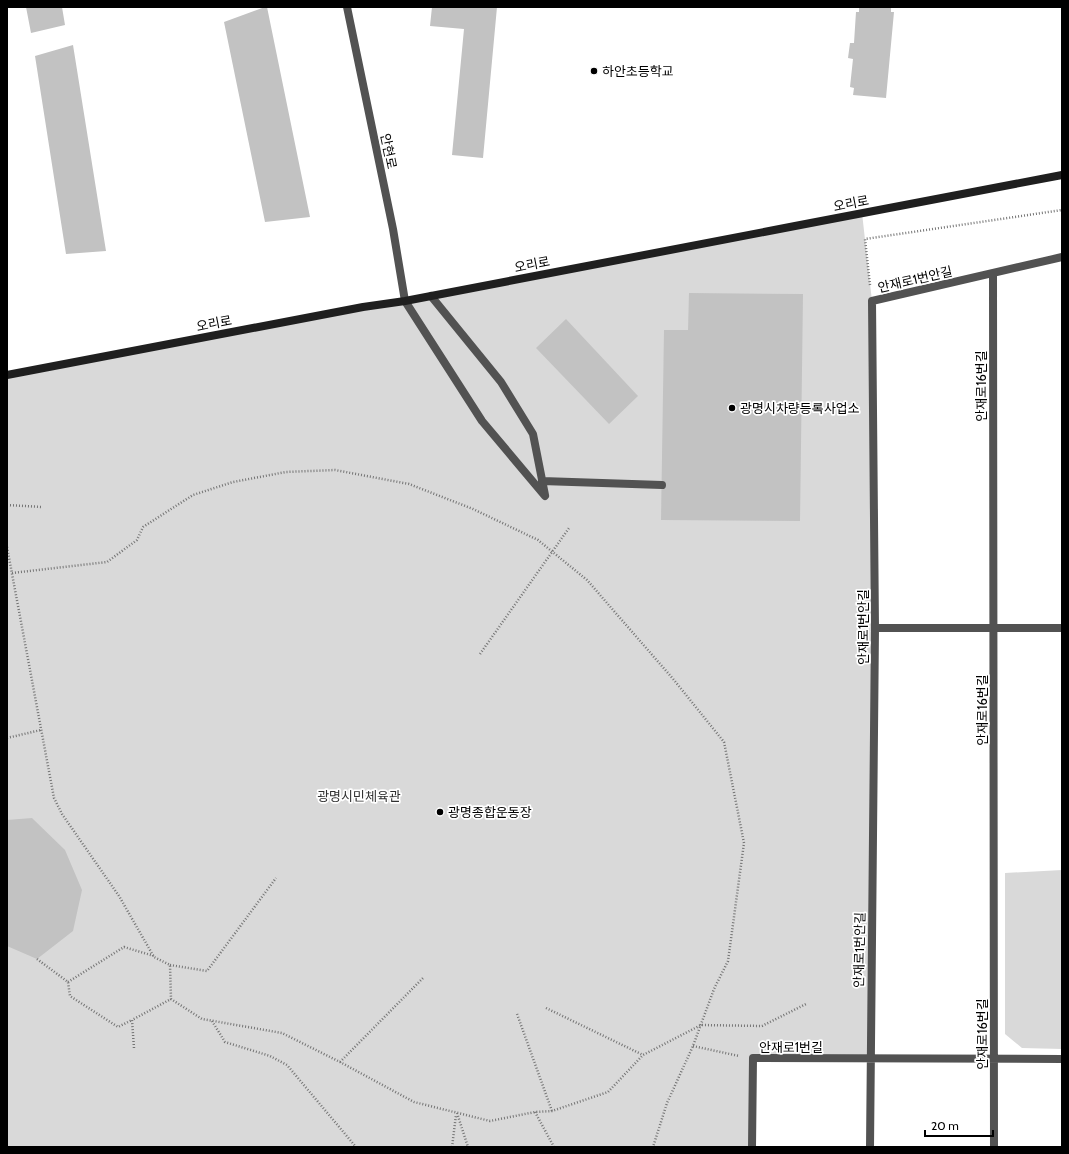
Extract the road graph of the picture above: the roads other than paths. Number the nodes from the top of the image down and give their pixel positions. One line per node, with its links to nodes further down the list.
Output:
1 (346, 7): 6 (street, 안현로)
2 (1062, 176): 5 (main road, 오리로)
3 (1062, 257): 4 (street, 안재로1번안길)
4 (993, 273): 10 (street, 안재로1번안길); 11 (street, 안재로16번길)
5 (431, 296): 6 (main road, 오리로); 8 (street)
6 (405, 301): 7 (main road, 오리로); 8 (street)
7 (7, 375)
8 (542, 482): 9 (street)
9 (662, 485)
10 (876, 628): 11 (street); 13 (street, 안재로1번안길)
11 (994, 628): 12 (street); 14 (street, 안재로16번길)
12 (1062, 628)
13 (870, 1059): 14 (street, 안재로1번길); 16 (street, 안재로1번길); 17 (street, 안재로1번안길)
14 (994, 1059): 15 (street, 안재로1번길); 18 (street, 안재로16번길)
15 (1062, 1059)
16 (752, 1147)
17 (870, 1147)
18 (994, 1147)

